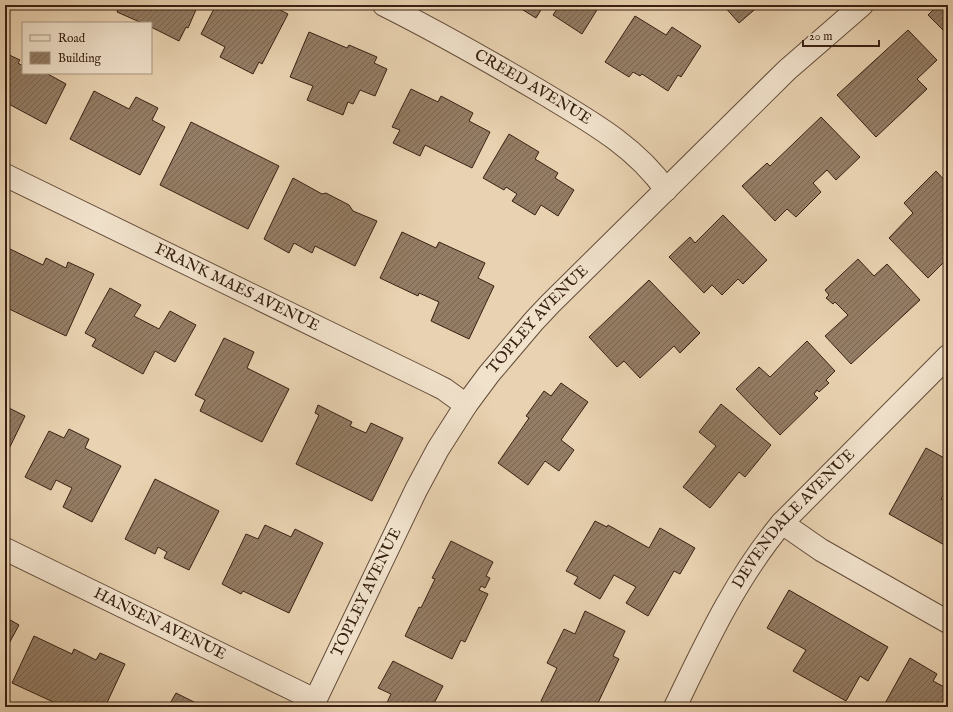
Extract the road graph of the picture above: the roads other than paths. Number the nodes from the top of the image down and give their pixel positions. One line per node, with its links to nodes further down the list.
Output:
1 (384, 5): 4 (street, CREED AVENUE)
2 (862, 5): 4 (street, TOPLEY AVENUE)
3 (5, 175): 6 (street, FRANK MAES AVENUE)
4 (666, 190): 6 (street, TOPLEY AVENUE)
5 (948, 356): 7 (street, DEVENDALE AVENUE)
6 (466, 405): 10 (street, TOPLEY AVENUE)
7 (782, 523): 9 (street); 11 (street, DEVENDALE AVENUE)
8 (5, 549): 10 (street, HANSEN AVENUE)
9 (948, 622)
10 (313, 704)
11 (675, 707)

